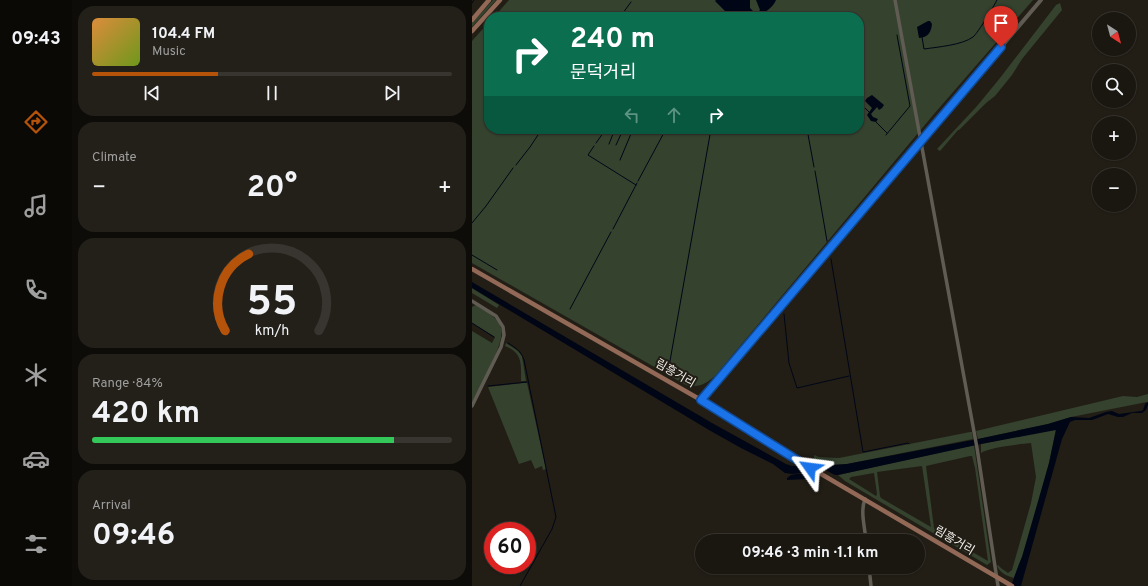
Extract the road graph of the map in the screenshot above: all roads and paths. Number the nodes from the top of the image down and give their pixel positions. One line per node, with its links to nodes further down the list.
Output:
1 (489, 0): 7 (main road)
2 (500, 0): 5 (main road)
3 (895, 0): 16 (street)
4 (1041, 0): 11 (main road)
5 (489, 12)
6 (484, 18): 8 (main road)
7 (472, 20)
8 (472, 31)
9 (472, 269): 11 (main road, 림흥거리)
10 (472, 301): 12 (street)
11 (701, 400): 13 (main road, 림흥거리)
12 (472, 406)
13 (866, 499): 14 (street); 16 (main road, 림흥거리)
14 (865, 534)
15 (870, 574): 18 (street)
16 (997, 578): 17 (main road, 림흥거리); 19 (street)
17 (1010, 585)
18 (872, 586)
19 (998, 586)

